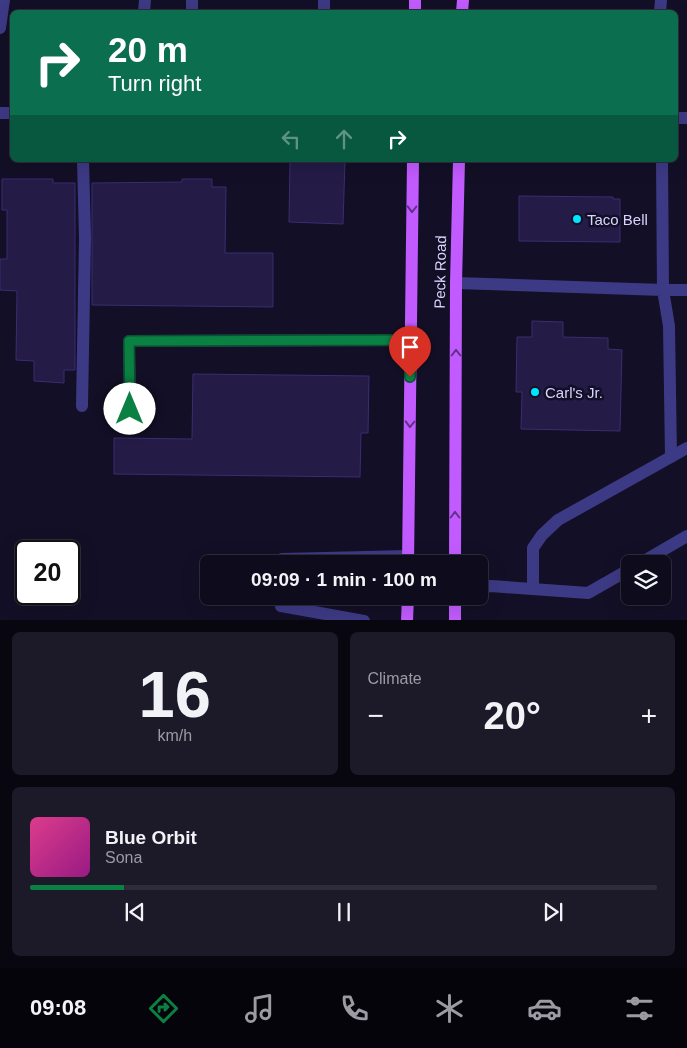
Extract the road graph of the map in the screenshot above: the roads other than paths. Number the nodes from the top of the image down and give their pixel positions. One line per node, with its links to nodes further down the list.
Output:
1 (4, 0): 2 (street)
2 (0, 28)
3 (83, 162): 11 (street)
4 (413, 162): 10 (main road, Peck Road, one-way to 10)
5 (459, 162): 7 (main road, Peck Road)
6 (662, 162): 8 (street)
7 (456, 283): 8 (street); 17 (main road, Peck Road, one-way to 7)
8 (663, 290): 9 (street); 14 (street)
9 (687, 290)
10 (411, 340): 12 (street); 16 (main road, Peck Road, one-way to 16)
11 (82, 406)
12 (130, 409)
13 (687, 448): 14 (street)
14 (671, 457): 21 (street)
15 (687, 536): 18 (street)
16 (408, 555)
17 (455, 555)
18 (654, 555)
19 (621, 574): 21 (street)
20 (488, 586): 21 (street)
21 (533, 589)
22 (281, 605): 25 (street)
23 (408, 605): 26 (main road)
24 (455, 605): 27 (main road)
25 (364, 620)
26 (407, 620)
27 (455, 620)

